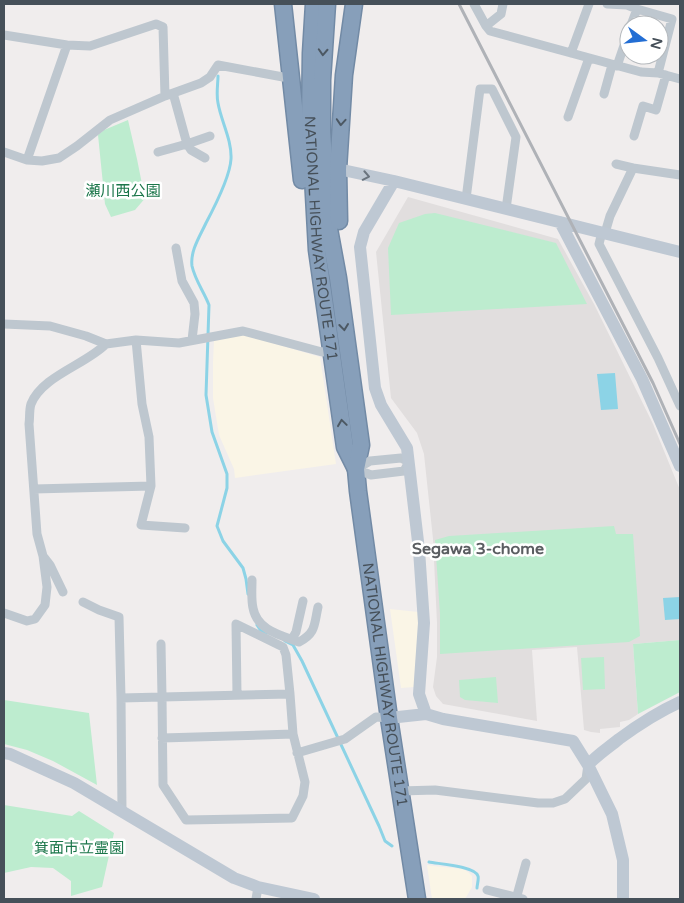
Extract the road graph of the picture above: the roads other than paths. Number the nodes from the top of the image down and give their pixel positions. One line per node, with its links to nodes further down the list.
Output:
1 (283, 4): 21 (highway)
2 (314, 4): 43 (highway, NATIONAL HIGHWAY ROUTE 171)
3 (327, 4): 45 (highway, NATIONAL HIGHWAY ROUTE 171, one-way to 45)
4 (354, 4): 35 (highway, one-way to 35)
5 (474, 4): 13 (street)
6 (503, 4): 13 (street)
7 (589, 4): 16 (street)
8 (607, 4): 9 (street)
9 (628, 4): 10 (street)
10 (637, 9): 11 (street); 12 (street)
11 (635, 15)
12 (676, 20): 20 (street)
13 (486, 26): 16 (street)
14 (4, 35): 15 (street)
15 (67, 45): 23 (street); 32 (street)
16 (571, 53): 18 (street)
17 (619, 56): 19 (street)
18 (589, 58): 19 (street); 25 (street)
19 (615, 66): 20 (street); 24 (street)
20 (662, 74): 22 (street); 27 (street)
21 (291, 76): 23 (street); 43 (highway)
22 (680, 79)
23 (169, 94): 28 (street); 32 (street)
24 (604, 94)
25 (568, 117)
26 (210, 136): 28 (street)
27 (634, 136)
28 (187, 144): 30 (street); 31 (street)
29 (4, 152): 32 (street)
30 (158, 152)
31 (205, 158)
32 (27, 160)
33 (616, 164): 34 (street)
34 (633, 168): 36 (street); 41 (street)
35 (338, 170): 37 (street, one-way to 37); 45 (highway)
36 (680, 174)
37 (394, 181): 38 (street); 52 (street)
38 (466, 199): 39 (street); 39 (street)
39 (506, 209): 40 (street)
40 (560, 222): 41 (street); 53 (street)
41 (603, 233): 44 (street); 51 (street)
42 (176, 248): 48 (street)
43 (317, 250): 50 (highway, NATIONAL HIGHWAY ROUTE 171)
44 (680, 252)
45 (338, 278): 54 (highway, NATIONAL HIGHWAY ROUTE 171, one-way to 54)
46 (4, 324): 49 (street)
47 (136, 340): 48 (street); 49 (street); 55 (street)
48 (192, 340): 50 (street)
49 (106, 344): 56 (street)
50 (331, 350): 54 (highway, NATIONAL HIGHWAY ROUTE 171, one-way to 50)
51 (680, 406)
52 (409, 462): 54 (street); 54 (street); 72 (street)
53 (680, 466)
54 (356, 469): 73 (highway, NATIONAL HIGHWAY ROUTE 171)
55 (151, 486): 56 (street); 57 (street)
56 (34, 490): 58 (street)
57 (185, 528)
58 (43, 556): 60 (street); 64 (street)
59 (252, 580): 65 (street)
60 (63, 592)
61 (303, 601): 65 (street)
62 (83, 602): 69 (street)
63 (318, 607): 65 (street)
64 (4, 613)
65 (286, 641): 67 (street); 68 (street)
66 (161, 644): 70 (street)
67 (290, 694): 68 (street); 74 (street)
68 (237, 695): 70 (street)
69 (121, 698): 70 (street); 80 (street)
70 (162, 698): 75 (street)
71 (680, 702): 78 (street)
72 (426, 714): 73 (street); 78 (street)
73 (389, 718): 77 (street); 79 (highway, NATIONAL HIGHWAY ROUTE 171)
74 (293, 734): 75 (street); 77 (street)
75 (162, 738): 77 (street)
76 (4, 753): 80 (street)
77 (297, 753)
78 (588, 765): 79 (street); 87 (street)
79 (400, 791): 85 (highway, NATIONAL HIGHWAY ROUTE 171)
80 (122, 812): 83 (street)
81 (526, 863): 86 (street)
82 (487, 890): 86 (street)
83 (257, 893): 84 (street)
84 (314, 899)
85 (417, 899)
86 (518, 899)
87 (623, 899)

